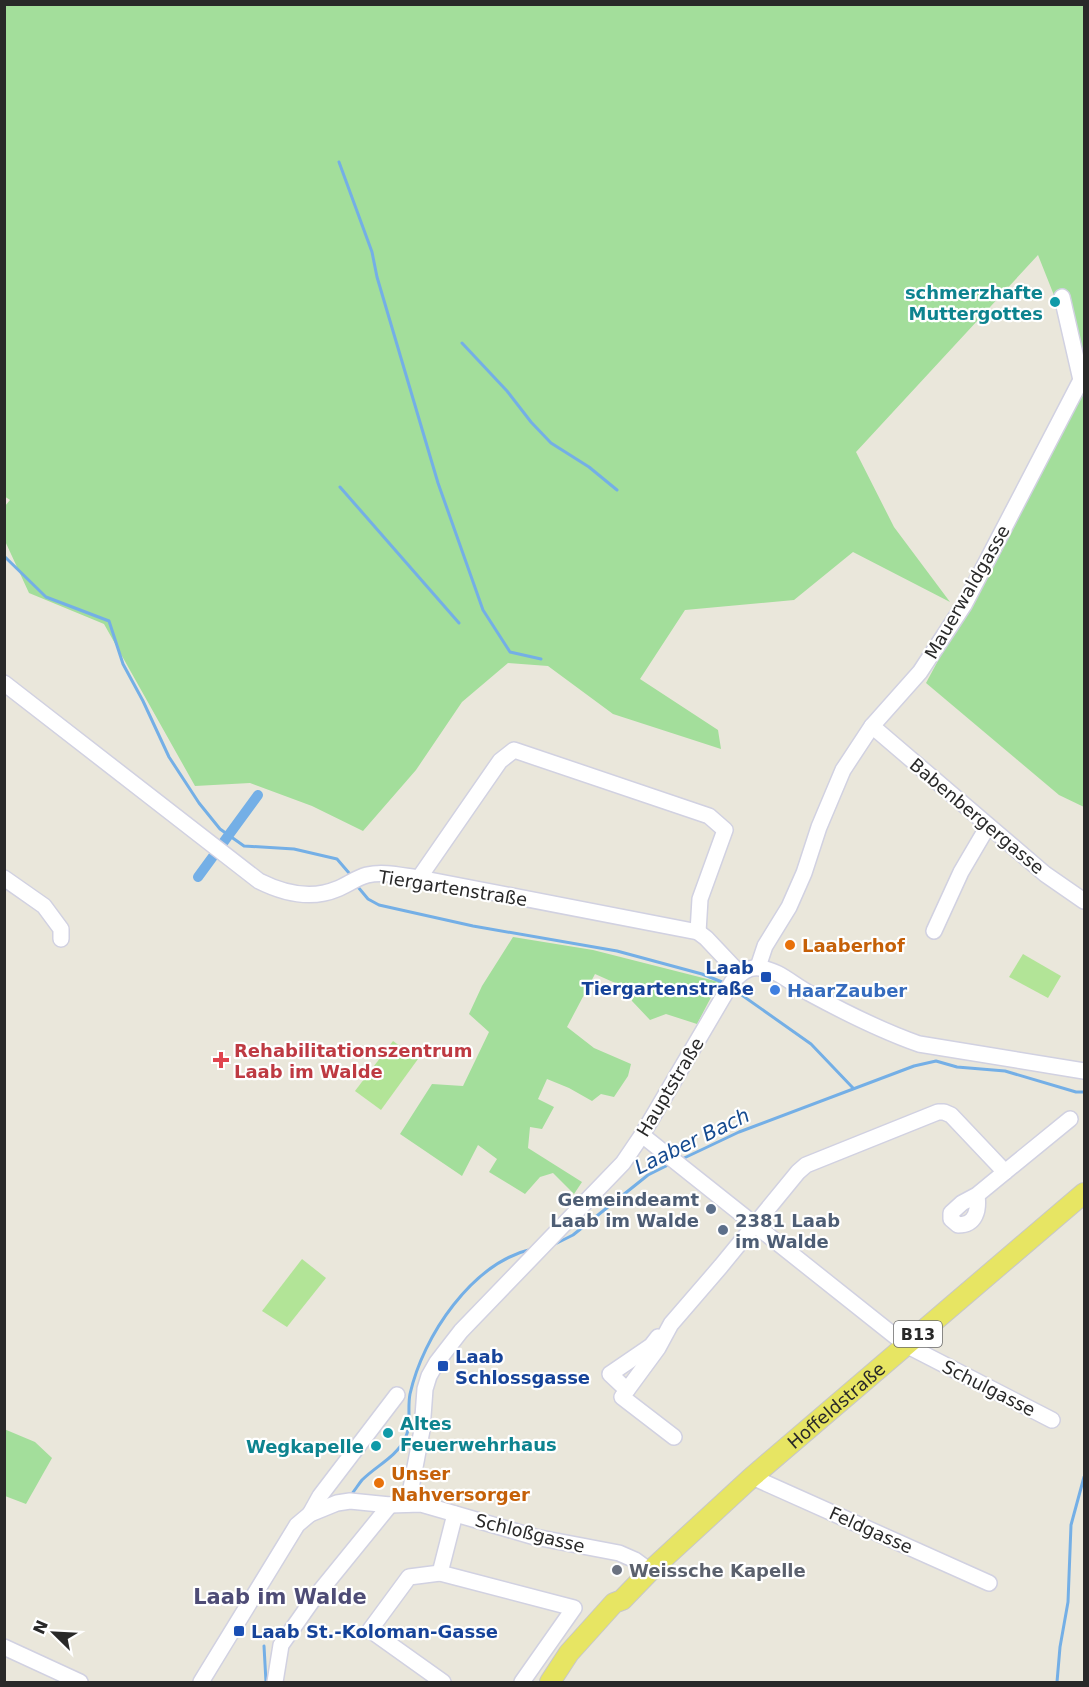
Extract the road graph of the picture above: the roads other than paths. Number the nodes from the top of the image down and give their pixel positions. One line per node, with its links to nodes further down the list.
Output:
1 (1062, 297): 3 (street, Mauerwaldgasse)
2 (4, 683): 6 (street, Tiergartenstraße)
3 (872, 726): 4 (street, Babenbergergasse); 11 (street, Mauerwaldgasse)
4 (988, 826): 7 (street, Babenbergergasse); 8 (street)
5 (4, 878): 10 (street)
6 (419, 879): 9 (street, Tiergartenstraße); 9 (street)
7 (1084, 900)
8 (934, 931)
9 (698, 932): 12 (street)
10 (61, 939)
11 (758, 967): 12 (street); 13 (street)
12 (740, 974): 15 (street, Hauptstraße)
13 (1084, 1071)
14 (1070, 1119): 16 (street)
15 (642, 1135): 19 (street, Schulgasse); 27 (street, Hauptstraße)
16 (1005, 1172): 18 (street); 19 (street)
17 (1084, 1193): 21 (main road, Hoffeldstraße / B13)
18 (977, 1196)
19 (755, 1225): 20 (street); 21 (street, Schulgasse)
20 (670, 1324): 22 (street); 22 (street)
21 (906, 1345): 24 (street, Schulgasse); 26 (main road, Hoffeldstraße / B13)
22 (627, 1390): 25 (street)
23 (397, 1395): 29 (street)
24 (1052, 1420)
25 (674, 1437)
26 (752, 1477): 31 (main road, Hoffeldstraße / B13); 33 (street, Feldgasse)
27 (408, 1504): 28 (street); 30 (street, Schloßgasse)
28 (390, 1505): 29 (street); 38 (street)
29 (310, 1514): 37 (street)
30 (455, 1514): 31 (street, Schloßgasse); 32 (street)
31 (650, 1571): 35 (main road, Hoffeldstraße / B13)
32 (440, 1573): 39 (street); 40 (street)
33 (989, 1583)
34 (4, 1647): 36 (street)
35 (554, 1677)
36 (80, 1683)
37 (201, 1683)
38 (275, 1683)
39 (443, 1683)
40 (522, 1683)

